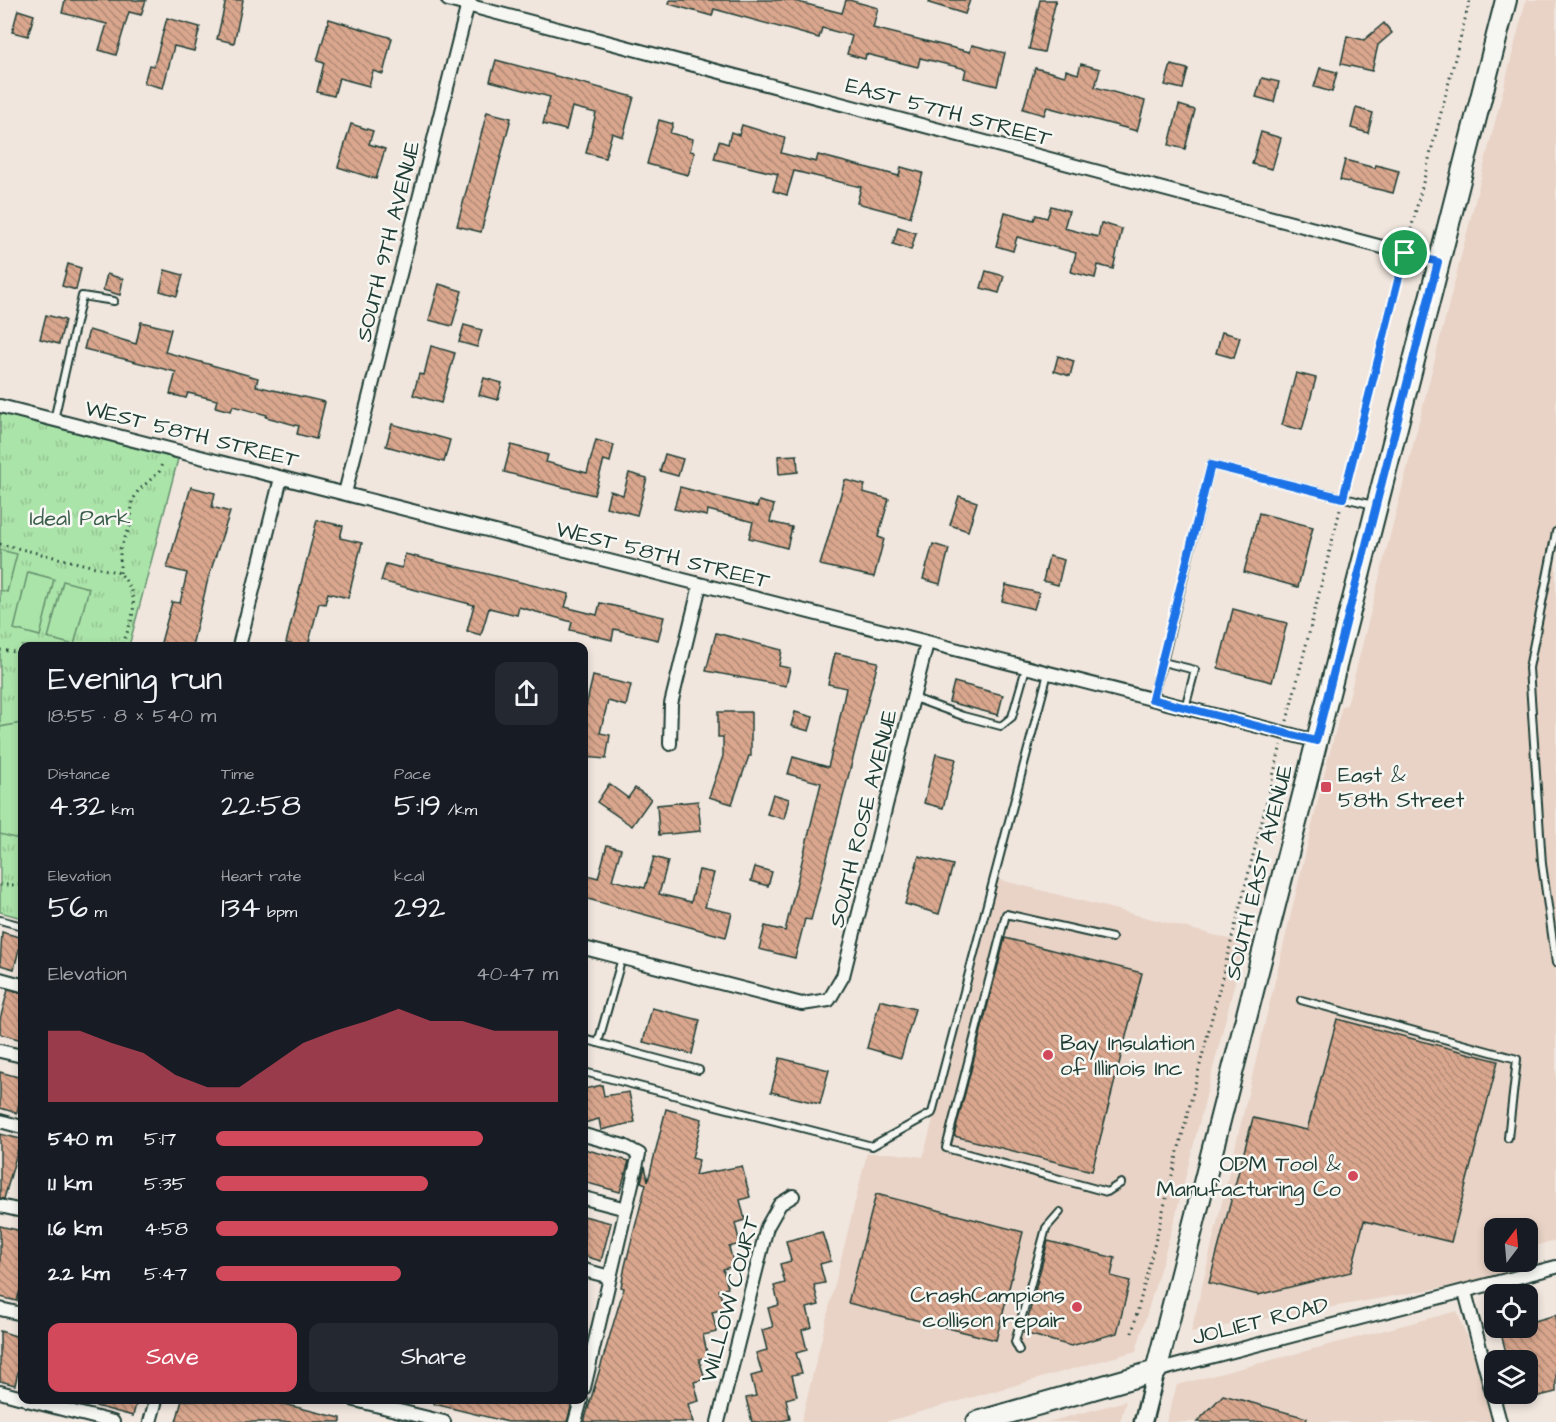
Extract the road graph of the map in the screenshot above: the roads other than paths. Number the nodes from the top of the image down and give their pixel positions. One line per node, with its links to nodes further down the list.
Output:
1 (448, 0): 3 (street, EAST 57TH STREET)
2 (1506, 0): 4 (main road, SOUTH EAST AVENUE)
3 (468, 3): 4 (street, EAST 57TH STREET); 9 (street, SOUTH 9TH AVENUE)
4 (1438, 262): 10 (main road, SOUTH EAST AVENUE)
5 (114, 301): 7 (lane)
6 (0, 406): 7 (street, WEST 58TH STREET)
7 (54, 420): 8 (street, WEST 58TH STREET)
8 (281, 478): 9 (street, WEST 58TH STREET); 13 (street)
9 (345, 493): 12 (street, WEST 58TH STREET)
10 (1376, 506): 15 (lane); 21 (main road, SOUTH EAST AVENUE)
11 (1556, 532): 28 (lane)
12 (700, 585): 14 (street, WEST 58TH STREET); 22 (street)
13 (240, 642)
14 (927, 643): 16 (street, WEST 58TH STREET); 18 (street, SOUTH ROSE AVENUE)
15 (1164, 662): 19 (lane); 20 (lane)
16 (1026, 668): 17 (street, WEST 58TH STREET); 18 (lane)
17 (1048, 673): 19 (street, WEST 58TH STREET); 37 (lane)
18 (914, 698): 27 (street, SOUTH ROSE AVENUE)
19 (1152, 699): 20 (street, WEST 58TH STREET)
20 (1185, 708): 21 (street, WEST 58TH STREET)
21 (1316, 741): 57 (main road, SOUTH EAST AVENUE)
22 (670, 744)
23 (0, 920): 24 (lane)
24 (18, 925)
25 (1112, 938): 42 (lane)
26 (588, 949): 27 (street)
27 (622, 958): 33 (lane)
28 (1556, 963)
29 (0, 979): 30 (street)
30 (18, 984)
31 (1300, 1000): 41 (lane)
32 (588, 1040): 33 (lane)
33 (598, 1043): 36 (lane)
34 (0, 1051): 35 (street)
35 (18, 1055)
36 (699, 1070)
37 (588, 1073)
38 (0, 1121): 39 (street)
39 (18, 1126)
40 (588, 1136): 46 (street)
41 (1508, 1138)
42 (1121, 1183)
43 (793, 1196): 68 (street, WILLOW COURT)
44 (588, 1199): 46 (street)
45 (0, 1206): 47 (street)
46 (627, 1209): 51 (street)
47 (18, 1210)
48 (1060, 1212): 55 (lane)
49 (1556, 1267): 52 (street, JOLIET ROAD)
50 (588, 1271): 51 (street)
51 (610, 1277): 56 (street)
52 (1465, 1292): 57 (street, JOLIET ROAD); 71 (street)
53 (0, 1309): 54 (street)
54 (18, 1313)
55 (1019, 1350)
56 (588, 1353)
57 (1156, 1371): 69 (main road, JOLIET ROAD); 70 (street)
58 (0, 1392): 59 (street)
59 (18, 1397)
60 (43, 1404): 64 (street)
61 (155, 1404): 65 (street)
62 (371, 1404): 66 (street)
63 (579, 1404): 67 (street)
64 (114, 1422)
65 (150, 1422)
66 (444, 1422)
67 (575, 1422)
68 (718, 1422)
69 (977, 1422)
70 (1143, 1422)
71 (1500, 1422)

